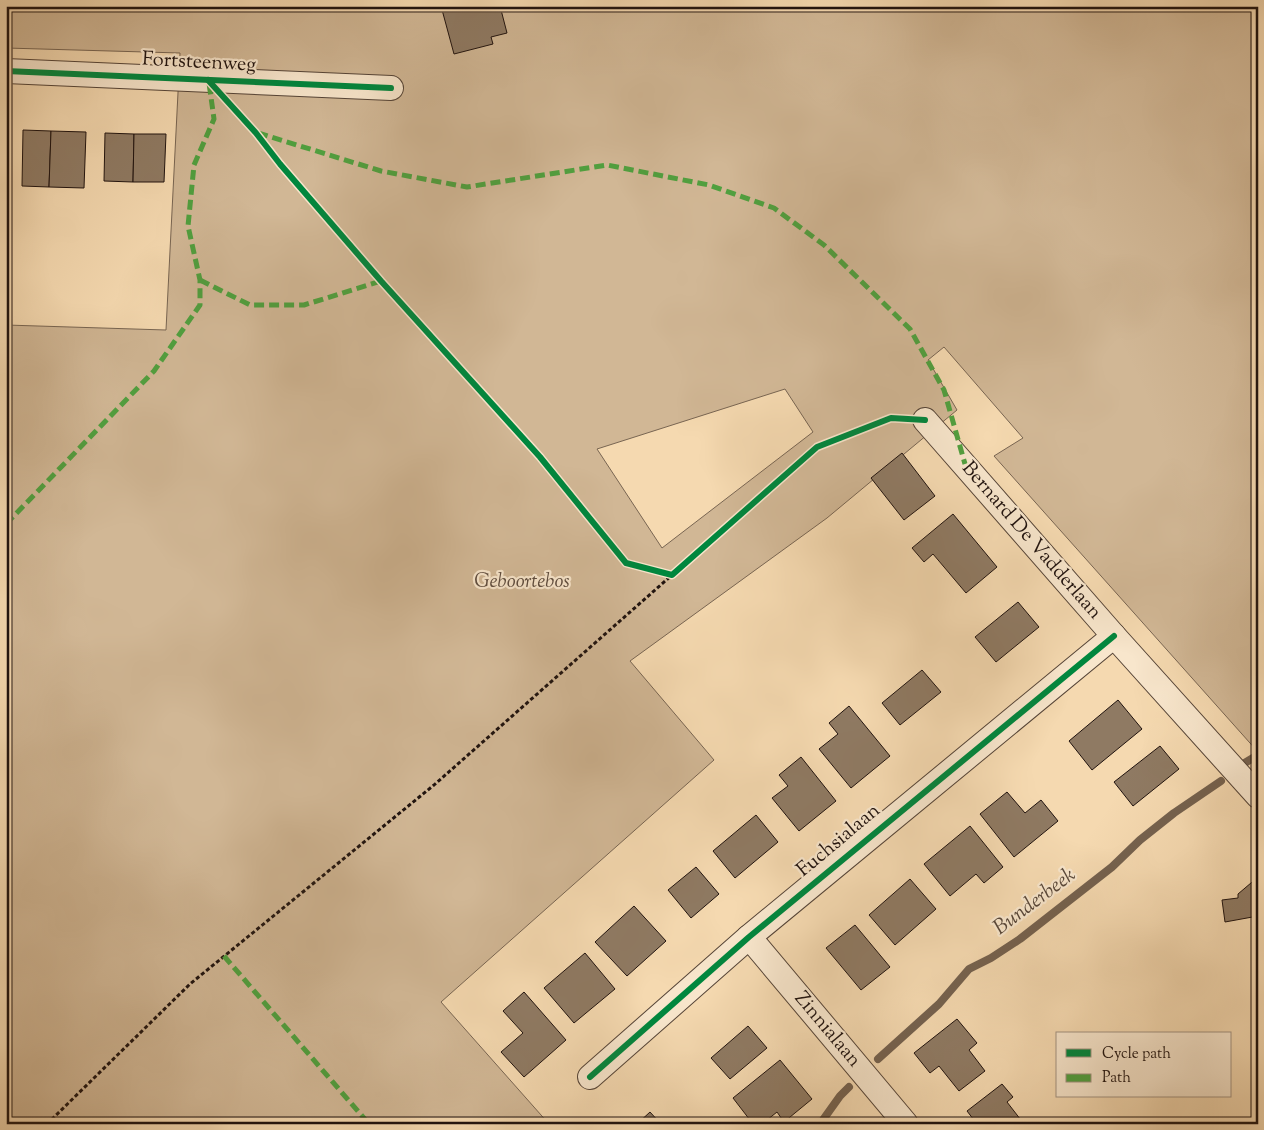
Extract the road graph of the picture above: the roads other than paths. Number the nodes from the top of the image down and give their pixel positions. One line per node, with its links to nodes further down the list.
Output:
1 (6, 71): 2 (street, Fortsteenweg)
2 (391, 88)
3 (925, 420): 4 (street, Bernard De Vadderlaan)
4 (1114, 636): 5 (street, Bernard De Vadderlaan); 6 (street, Fuchsialaan)
5 (1258, 796)
6 (749, 937): 7 (street, Fuchsialaan); 8 (street, Zinnialaan)
7 (590, 1077)
8 (906, 1124)

